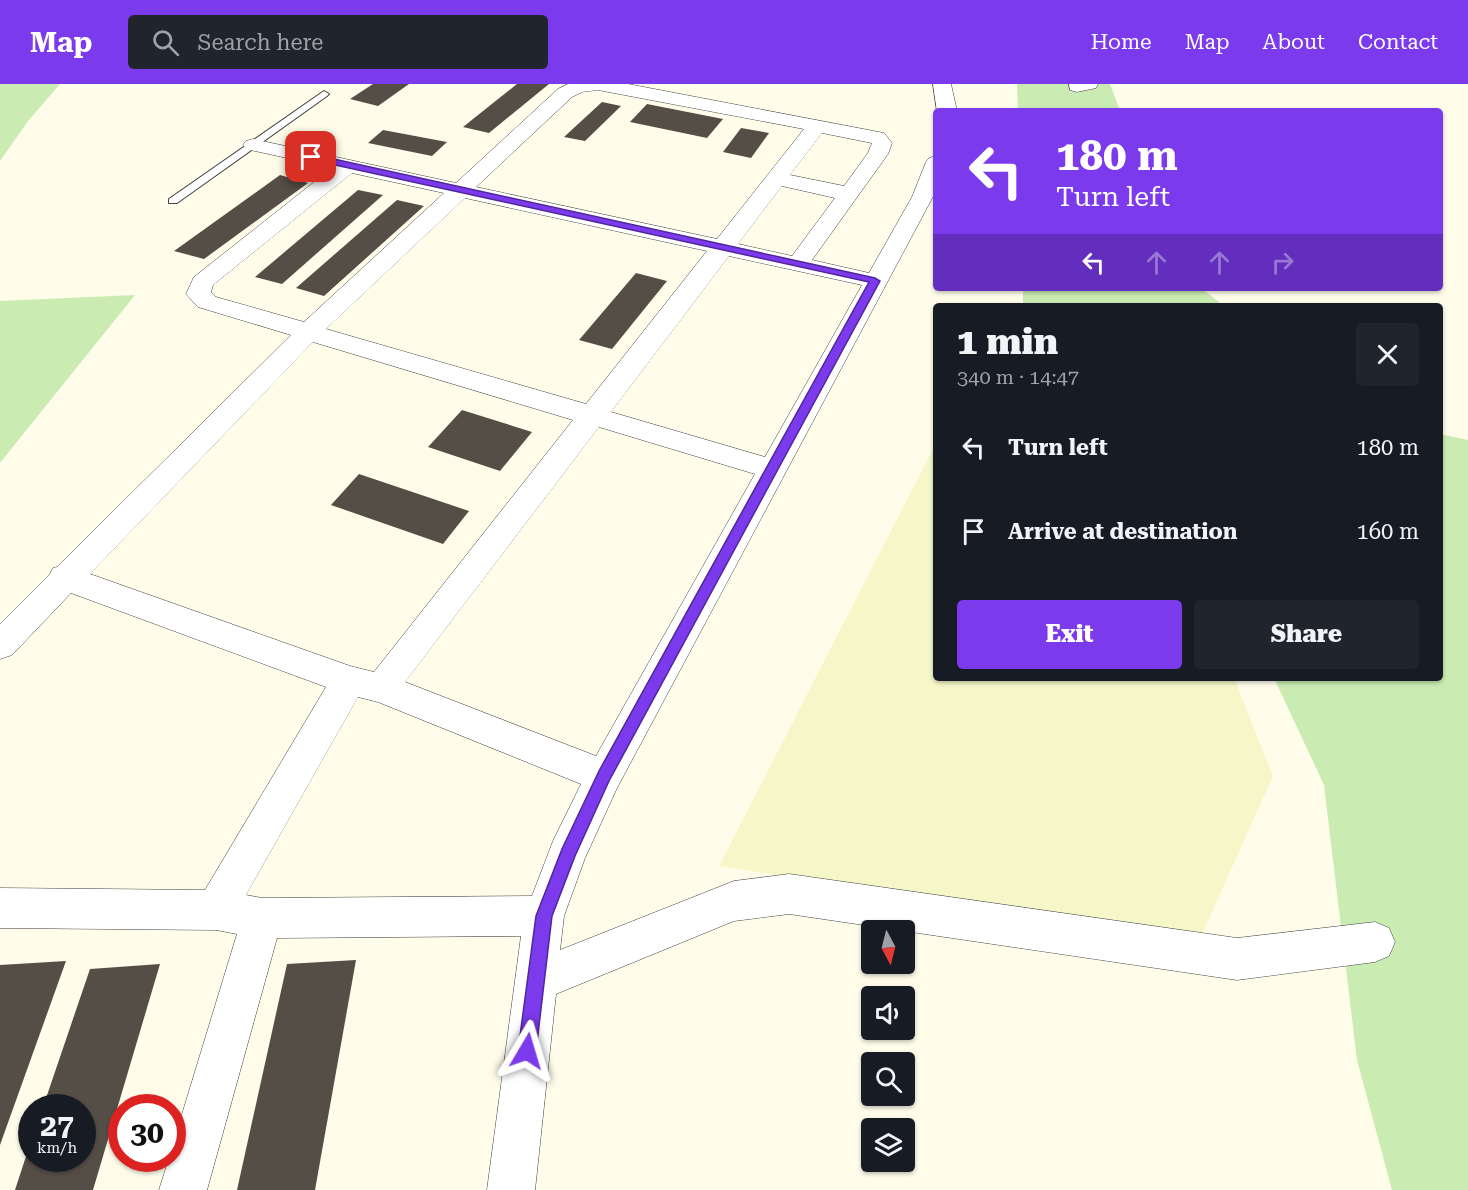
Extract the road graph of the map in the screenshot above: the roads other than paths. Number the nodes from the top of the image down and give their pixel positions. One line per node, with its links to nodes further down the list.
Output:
1 (942, 84): 3 (street)
2 (324, 94): 5 (lane)
3 (946, 108)
4 (817, 126): 8 (street); 9 (street); 10 (street)
5 (253, 145): 6 (street); 11 (lane)
6 (349, 165): 9 (street); 15 (street)
7 (933, 170): 14 (street)
8 (778, 179): 10 (street); 12 (street)
9 (460, 190): 12 (street); 15 (street)
10 (849, 194): 13 (street)
11 (173, 201)
12 (723, 248): 13 (street); 16 (street)
13 (798, 264): 14 (street)
14 (875, 281): 17 (street)
15 (308, 332): 16 (street); 18 (street)
16 (594, 416): 17 (street); 20 (street)
17 (772, 469): 21 (street)
18 (64, 577): 19 (street); 20 (street)
19 (0, 645)
20 (366, 684): 21 (street); 23 (street)
21 (604, 776): 24 (street)
22 (0, 908): 23 (street)
23 (216, 910): 25 (street)
24 (544, 916): 25 (street); 27 (street)
25 (262, 918): 28 (street)
26 (1375, 942): 27 (street)
27 (536, 981): 29 (street)
28 (183, 1190)
29 (511, 1190)

